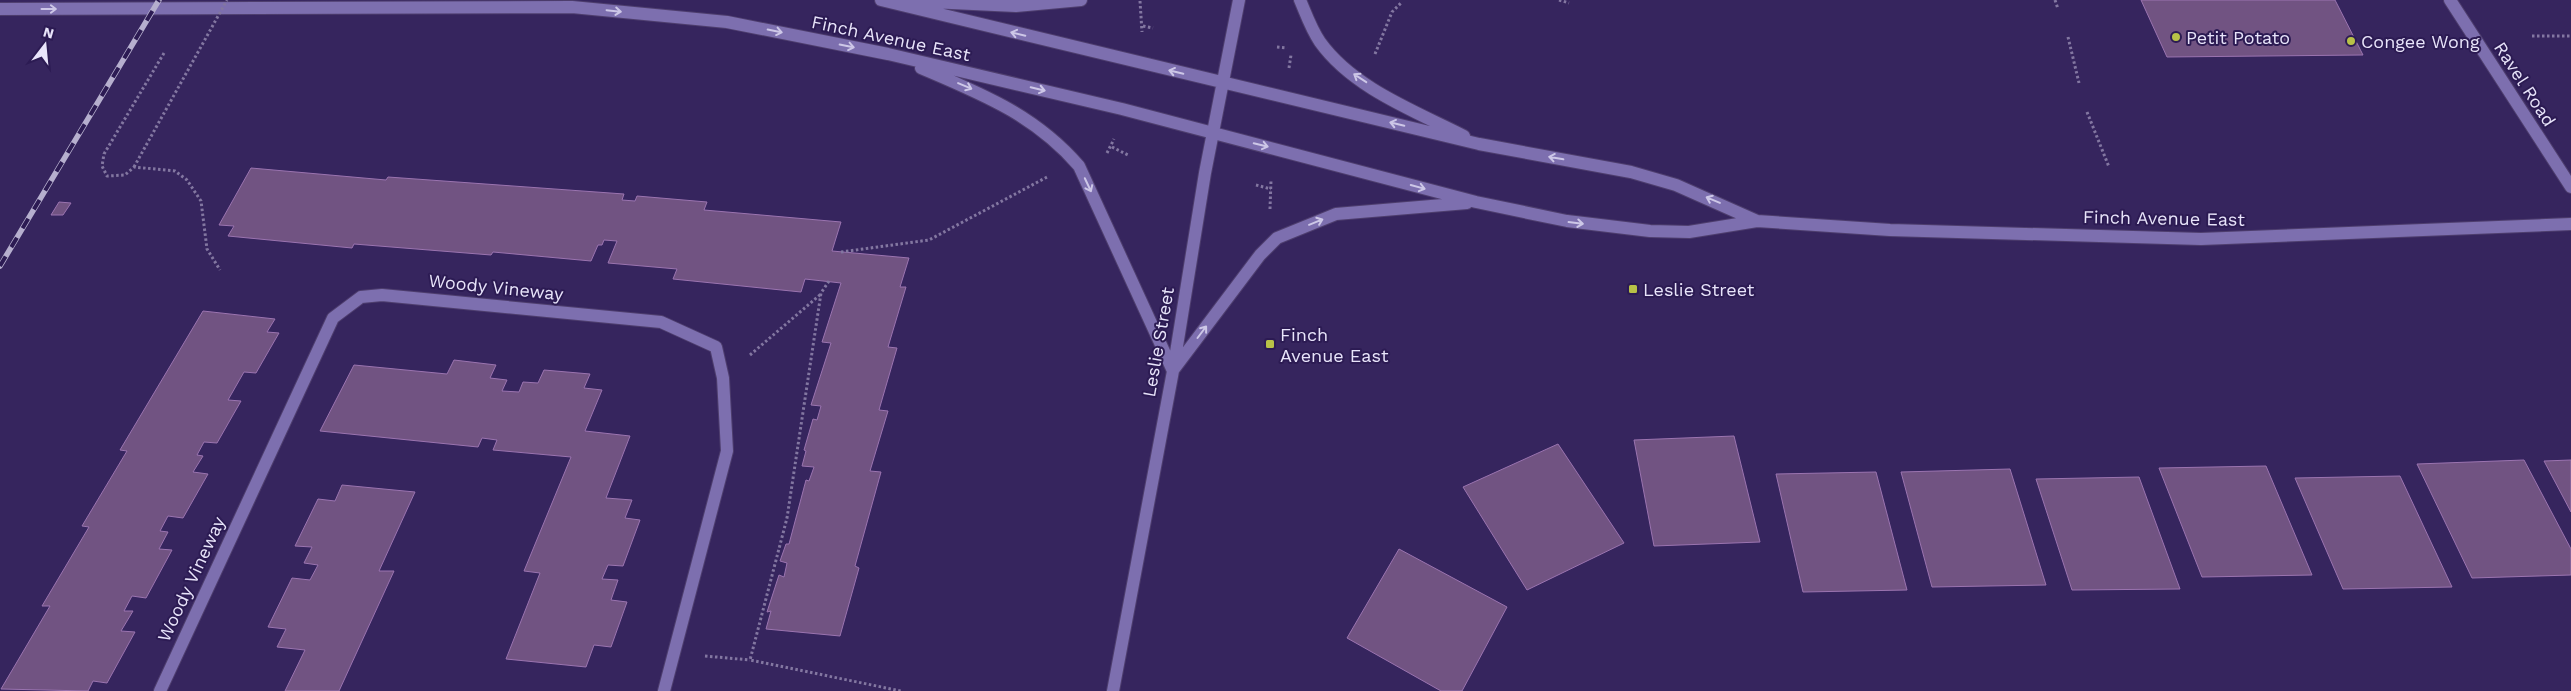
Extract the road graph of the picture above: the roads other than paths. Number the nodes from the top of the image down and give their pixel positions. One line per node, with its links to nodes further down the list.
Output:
1 (881, 0): 9 (main road, Finch Avenue East, one-way to 1)
2 (894, 0): 3 (main road)
3 (1081, 0)
4 (1238, 0): 9 (main road, Leslie Street)
5 (1300, 0): 11 (main road, one-way to 5)
6 (2450, 0): 12 (main road, Ravel Road)
7 (0, 10): 8 (main road, Finch Avenue East, one-way to 8)
8 (888, 54): 10 (main road, Finch Avenue East, one-way to 10); 16 (main road, one-way to 16)
9 (1224, 83): 10 (main road, Leslie Street); 11 (main road, Finch Avenue East, one-way to 9)
10 (1214, 133): 13 (main road, Finch Avenue East, one-way to 13); 16 (main road, Leslie Street)
11 (1479, 144): 14 (main road, Finch Avenue East, one-way to 11)
12 (2571, 187)
13 (1476, 202): 14 (main road, Finch Avenue East, one-way to 14); 16 (main road, one-way to 13)
14 (1757, 221): 15 (main road, Finch Avenue East)
15 (2571, 224)
16 (1173, 371): 19 (main road, Leslie Street)
17 (160, 691): 18 (main road, Woody Vineway)
18 (664, 691)
19 (1113, 691)

